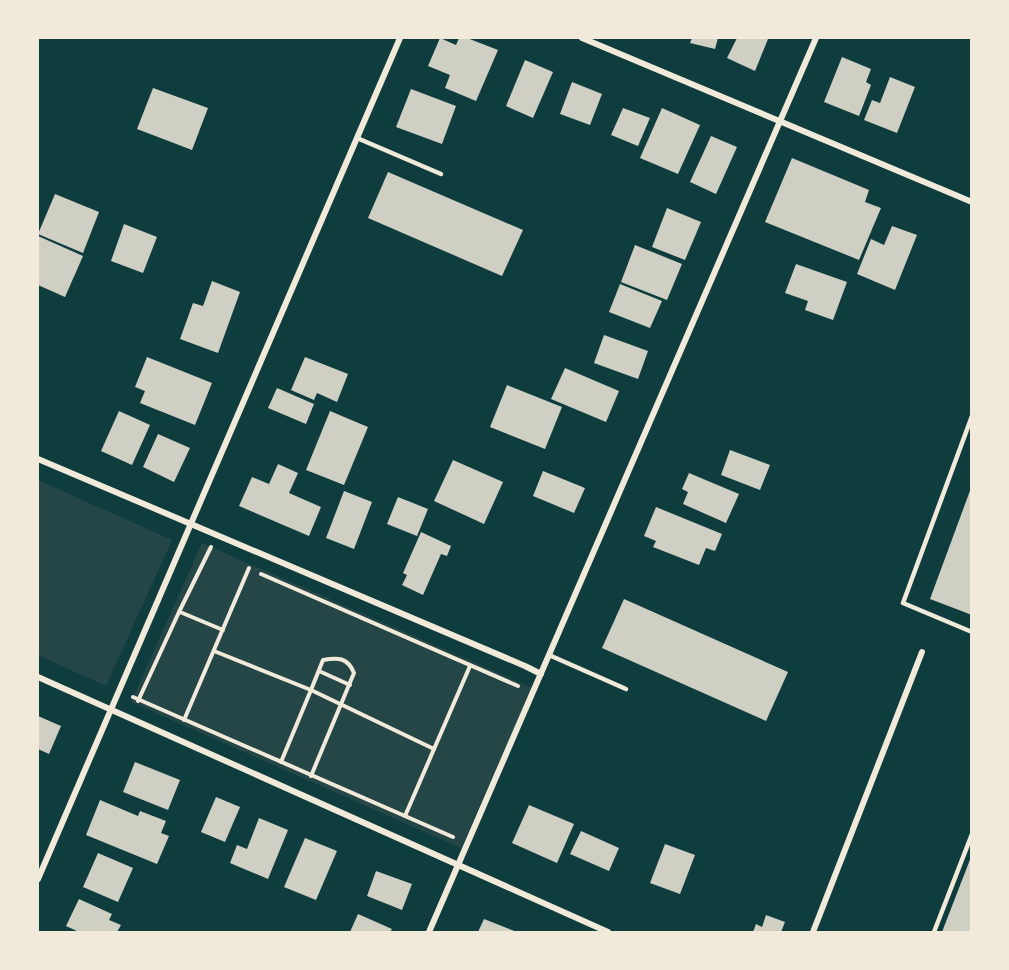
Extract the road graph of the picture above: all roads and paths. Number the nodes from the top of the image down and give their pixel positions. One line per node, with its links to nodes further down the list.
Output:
1 (400, 38): 5 (street)
2 (582, 38): 4 (street)
3 (816, 38): 4 (street)
4 (780, 121): 7 (street); 22 (street)
5 (357, 138): 6 (lane); 10 (street)
6 (441, 174)
7 (972, 202)
8 (972, 416): 19 (lane)
9 (38, 459): 10 (street)
10 (191, 524): 11 (street); 12 (street)
11 (217, 535): 13 (path); 25 (street)
12 (183, 542): 13 (path); 28 (street)
13 (209, 550): 14 (path); 17 (path)
14 (219, 555)
15 (239, 564): 18 (path)
16 (260, 573): 23 (path)
17 (179, 612): 18 (path); 32 (path)
18 (223, 630): 20 (path)
19 (972, 632)
20 (214, 651): 30 (path); 36 (path)
21 (922, 652): 47 (street)
22 (549, 655): 25 (street); 29 (lane)
23 (470, 666): 31 (path); 37 (path)
24 (319, 671): 27 (path); 27 (path); 30 (path)
25 (541, 674): 31 (street)
26 (38, 677): 34 (street)
27 (350, 685): 33 (path)
28 (120, 689): 32 (path); 34 (street)
29 (626, 689)
30 (311, 690): 33 (path); 38 (path)
31 (533, 692): 42 (street)
32 (139, 700): 35 (path); 36 (path)
33 (341, 704): 37 (path); 39 (path)
34 (111, 709): 35 (street); 44 (street)
35 (130, 717): 43 (street)
36 (184, 720): 38 (path)
37 (434, 749): 40 (path)
38 (281, 762): 39 (path)
39 (311, 776): 40 (path)
40 (405, 816): 42 (path)
41 (972, 834): 48 (lane)
42 (468, 843): 43 (street)
43 (458, 866): 45 (street); 46 (street)
44 (38, 879)
45 (429, 933)
46 (608, 933)
47 (813, 933)
48 (934, 933)

